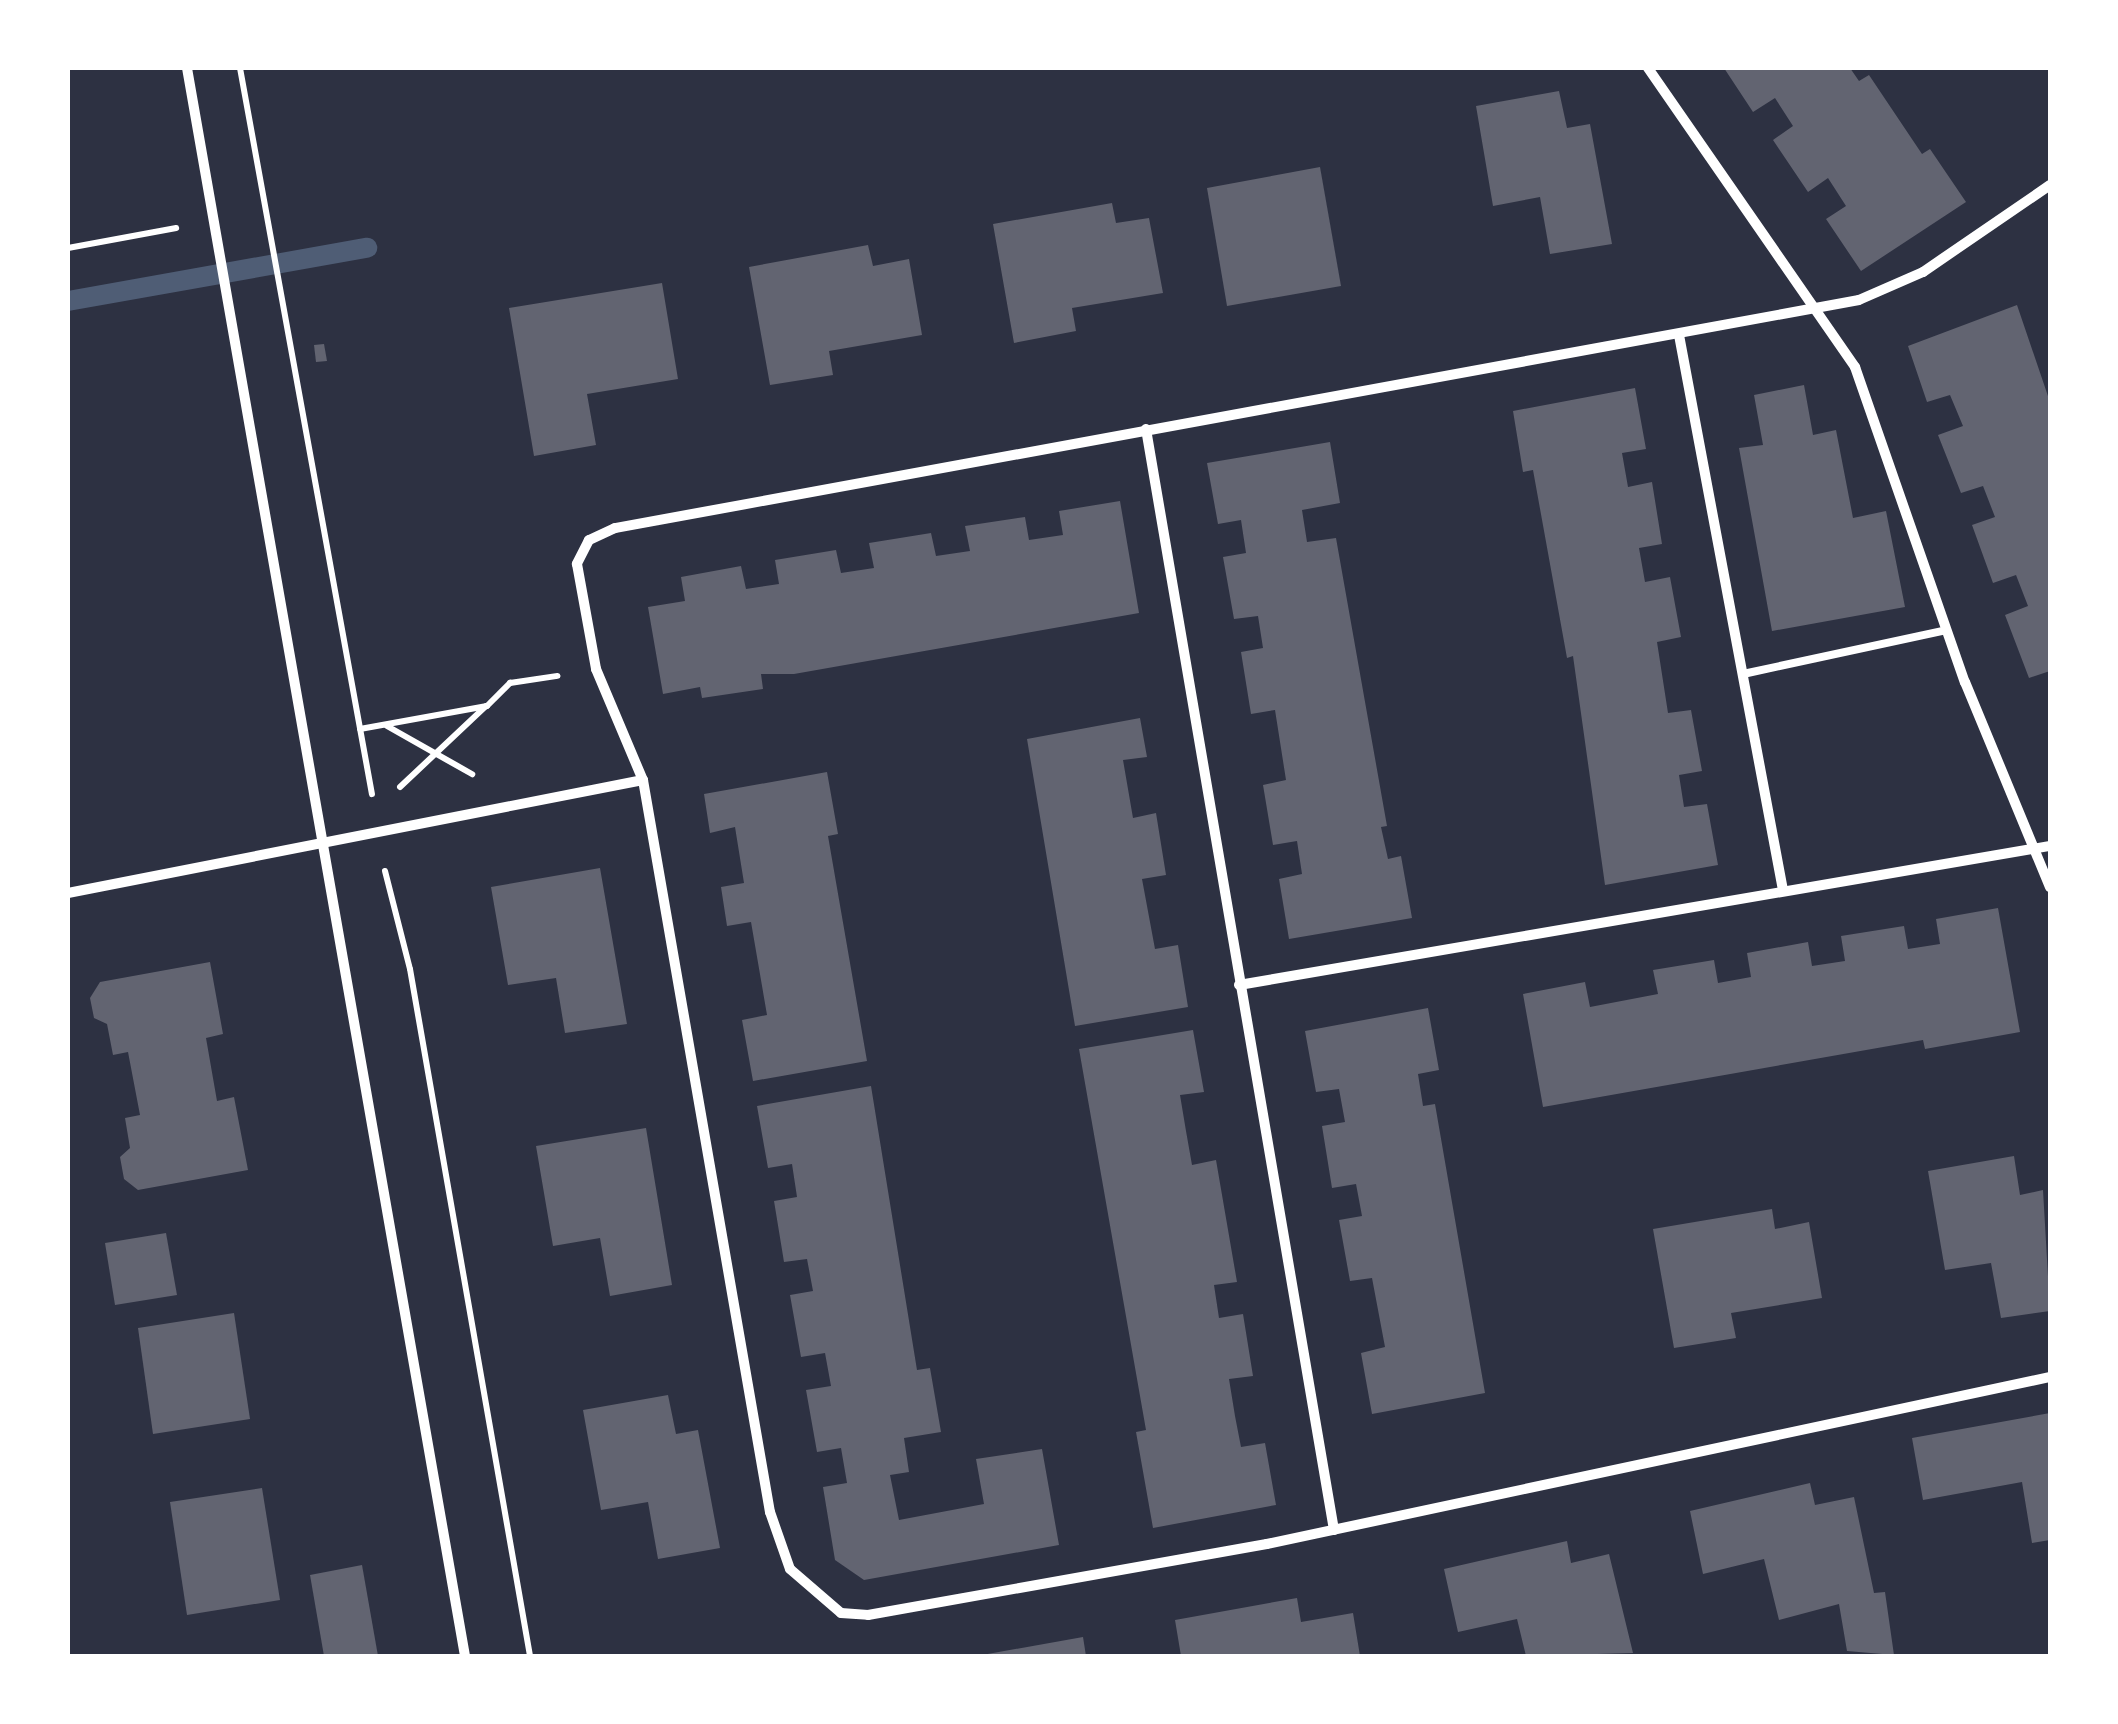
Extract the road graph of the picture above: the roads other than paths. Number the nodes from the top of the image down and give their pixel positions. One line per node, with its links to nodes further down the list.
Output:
1 (187, 68): 10 (street)
2 (1648, 68): 4 (street)
3 (2050, 185): 4 (street)
4 (1814, 307): 5 (street); 7 (street)
5 (1678, 335): 6 (street); 8 (street)
6 (1146, 429): 9 (street); 16 (street)
7 (1946, 630): 8 (lane); 12 (street)
8 (1743, 674): 14 (street)
9 (643, 780): 10 (street); 18 (street)
10 (324, 846): 15 (street); 19 (street)
11 (2050, 846): 12 (street)
12 (2034, 850): 13 (street); 14 (street)
13 (2050, 886)
14 (1783, 890): 16 (street)
15 (68, 893)
16 (1239, 985): 18 (street)
17 (2050, 1377): 18 (street)
18 (1334, 1530)
19 (465, 1656)

